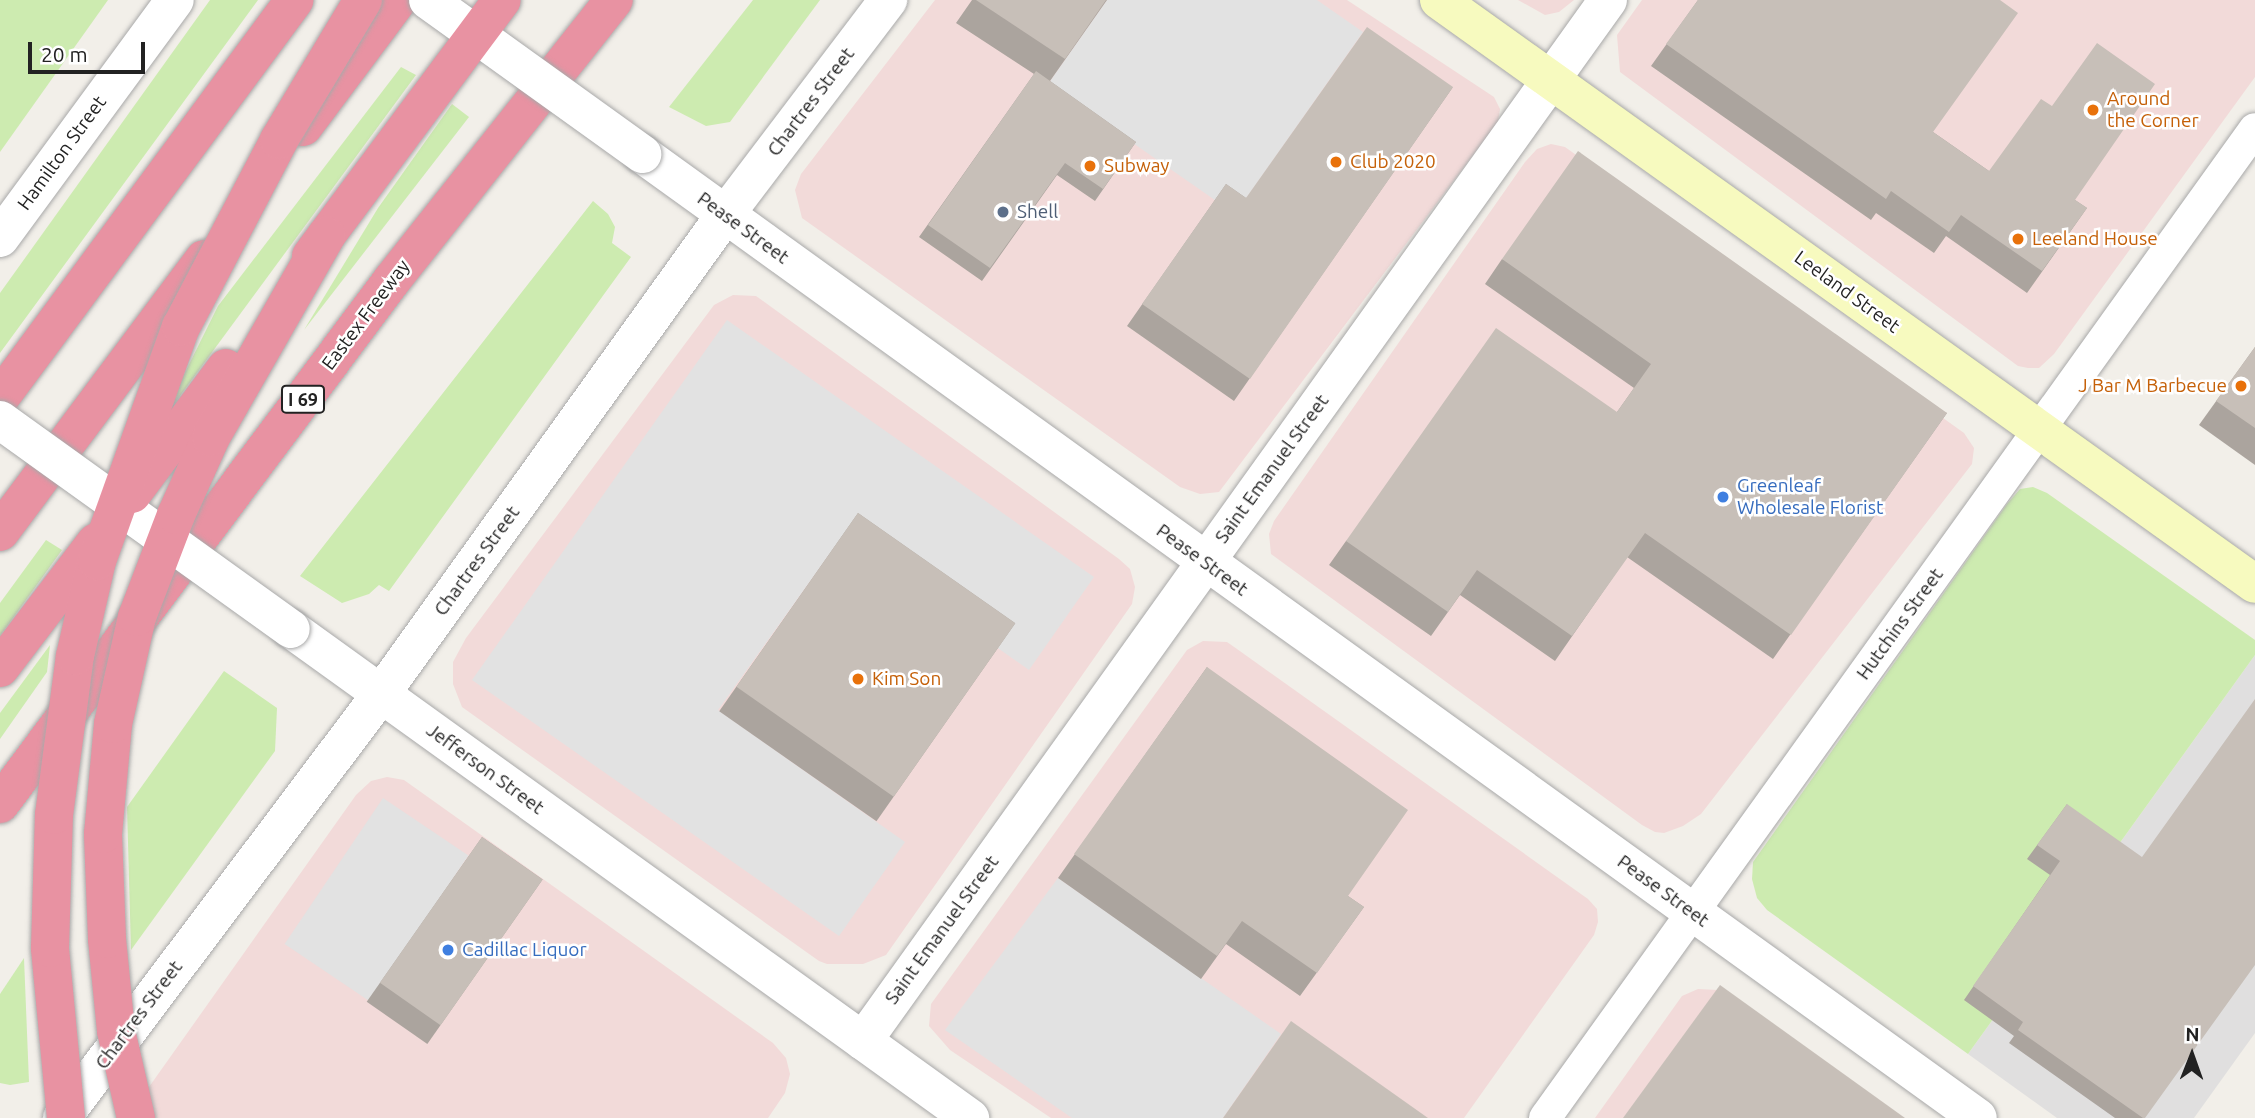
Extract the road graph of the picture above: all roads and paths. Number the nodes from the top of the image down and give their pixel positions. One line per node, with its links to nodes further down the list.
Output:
1 (175, 0): 15 (street, Hamilton Street)
2 (294, 0): 16 (highway)
3 (363, 0): 27 (highway, bridge)
4 (398, 0): 19 (highway)
5 (428, 0): 13 (street, Pease Street, bridge)
6 (502, 0): 14 (highway, bridge)
7 (614, 0): 24 (highway, Eastex Freeway / I 69)
8 (888, 0): 13 (street, Chartres Street)
9 (1439, 0): 11 (main road, Leeland Street)
10 (1608, 0): 11 (street, Saint Emanuel Street)
11 (1551, 80): 18 (main road, Leeland Street); 20 (street, Saint Emanuel Street)
12 (2255, 129): 18 (street, Hutchins Street)
13 (725, 215): 20 (street, Pease Street); 23 (street, Chartres Street)
14 (326, 236): 22 (highway, bridge); 28 (highway, bridge)
15 (0, 238)
16 (0, 398)
17 (0, 420): 23 (street, Jefferson Street, bridge)
18 (2039, 430): 21 (main road, Leeland Street); 25 (street, Hutchins Street)
19 (0, 532)
20 (1205, 562): 25 (street, Pease Street); 26 (street, Saint Emanuel Street)
21 (2255, 584)
22 (0, 668)
23 (381, 694): 26 (street, Jefferson Street); 27 (street, Chartres Street)
24 (0, 804)
25 (1693, 913): 30 (street, Hutchins Street); 31 (street, Pease Street)
26 (863, 1041): 29 (street, Jefferson Street)
27 (64, 1118)
28 (136, 1118)
29 (970, 1118)
30 (1545, 1118)
31 (1978, 1118)

